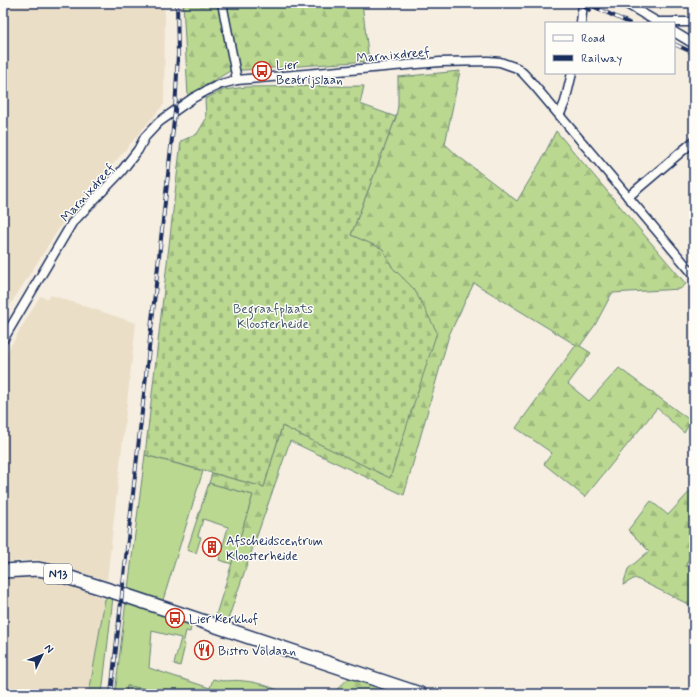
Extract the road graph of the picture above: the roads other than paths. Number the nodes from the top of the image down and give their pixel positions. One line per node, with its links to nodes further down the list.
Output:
1 (222, 3): 11 (street)
2 (584, 3): 4 (street)
3 (625, 3): 5 (street)
4 (581, 22)
5 (657, 22)
6 (694, 22): 7 (street)
7 (675, 23)
8 (675, 33): 9 (street)
9 (694, 44)
10 (572, 74): 12 (street)
11 (237, 80): 12 (street, Marnixdreef); 16 (street, Marnixdreef)
12 (560, 114): 14 (street, Marnixdreef)
13 (694, 142): 14 (street)
14 (628, 197): 15 (street, Marnixdreef)
15 (694, 275)
16 (3, 340)
17 (3, 570): 18 (main road, N13)
18 (420, 694)

